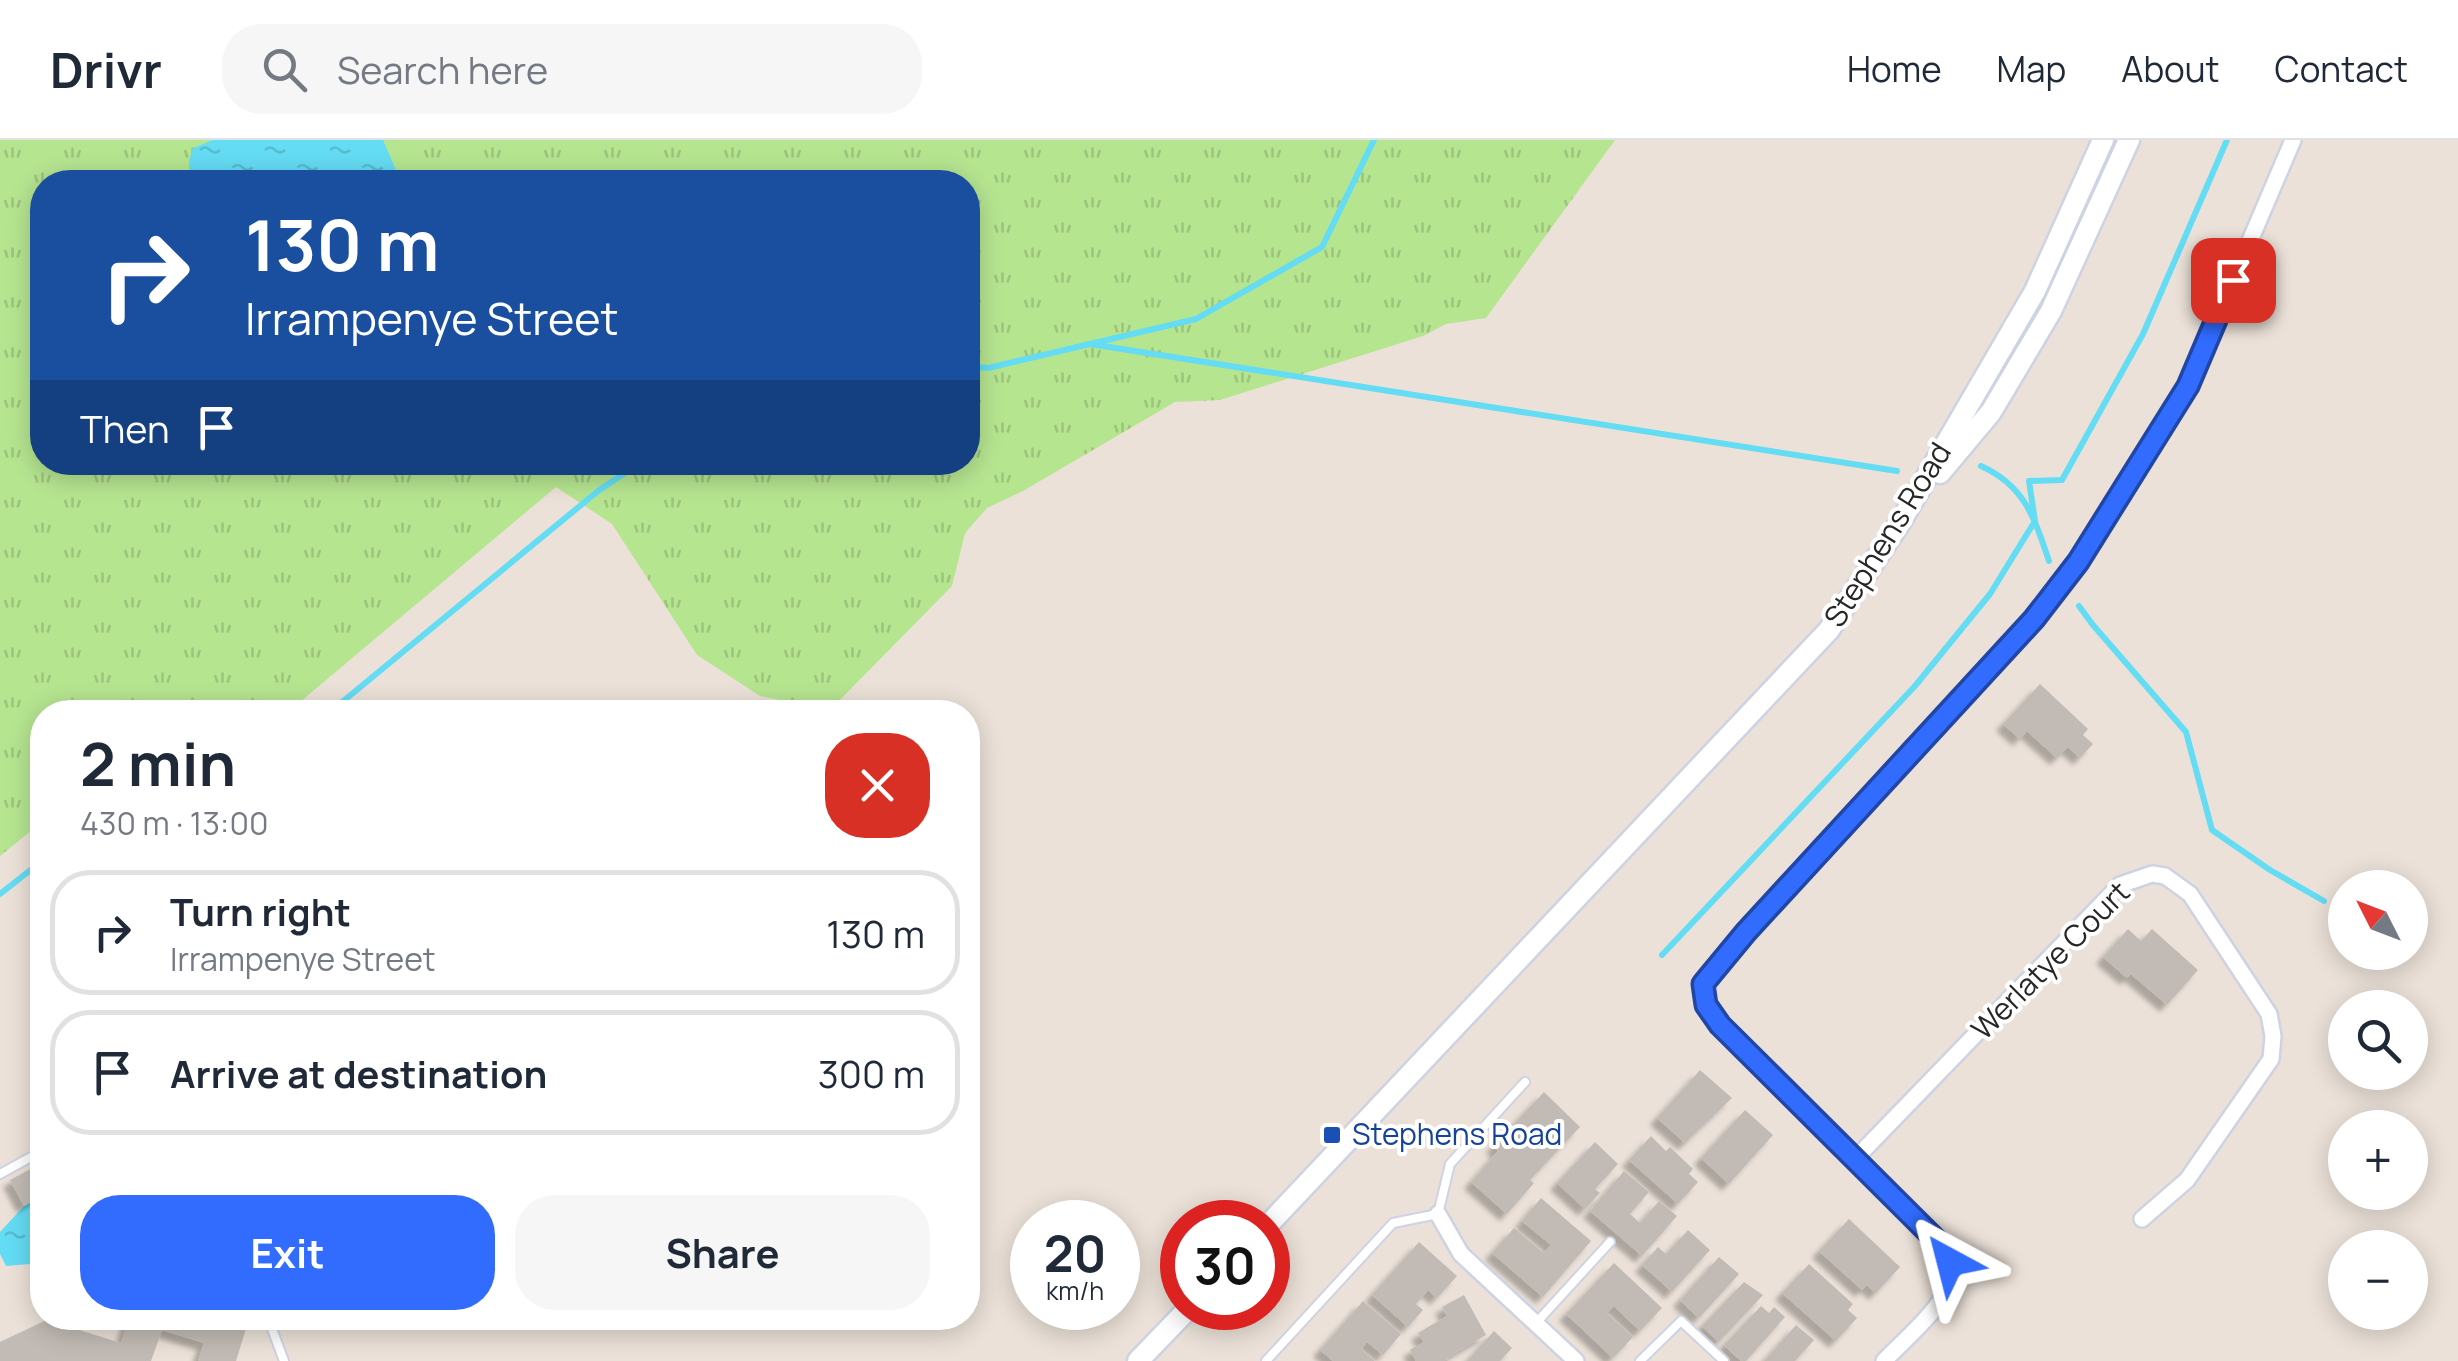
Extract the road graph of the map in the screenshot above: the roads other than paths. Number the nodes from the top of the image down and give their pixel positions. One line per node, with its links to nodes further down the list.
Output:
1 (2102, 140): 4 (street, Stephens Road)
2 (2129, 140): 4 (street)
3 (2292, 140): 7 (street)
4 (1901, 520): 9 (street, Stephens Road)
5 (1526, 1082): 10 (lane)
6 (30, 1157): 8 (lane)
7 (1856, 1158): 11 (street, Werlatye Court); 22 (street)
8 (0, 1174)
9 (1290, 1202)
10 (1438, 1214): 13 (street); 18 (lane)
11 (2142, 1219)
12 (1610, 1242): 13 (lane)
13 (1536, 1323): 19 (street)
14 (272, 1330): 17 (lane)
15 (1170, 1330): 16 (street)
16 (1145, 1358)
17 (284, 1361)
18 (1266, 1361)
19 (1576, 1361)
20 (1640, 1361): 21 (lane)
21 (1724, 1361)
22 (1884, 1361)

